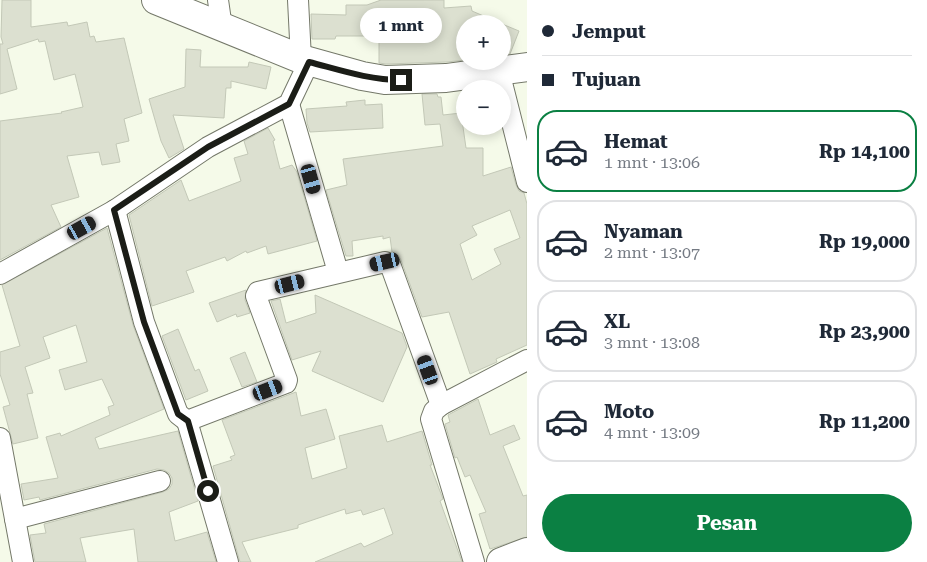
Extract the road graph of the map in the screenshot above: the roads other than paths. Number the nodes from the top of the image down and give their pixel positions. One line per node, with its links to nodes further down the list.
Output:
1 (156, 0): 4 (street)
2 (218, 0): 4 (street)
3 (298, 0): 5 (street)
4 (222, 28): 5 (street)
5 (305, 60): 7 (street); 8 (street)
6 (527, 67): 7 (street)
7 (499, 71): 9 (street)
8 (289, 104): 10 (street); 11 (street)
9 (527, 182)
10 (114, 210): 12 (street); 15 (street)
11 (338, 272): 14 (street); 15 (street)
12 (0, 274)
13 (527, 360): 14 (street)
14 (441, 406): 22 (street)
15 (188, 421): 21 (street)
16 (0, 438): 18 (street)
17 (160, 481): 18 (street)
18 (15, 520): 20 (street)
19 (527, 552): 23 (street)
20 (23, 562)
21 (228, 562)
22 (474, 562)
23 (501, 562)

